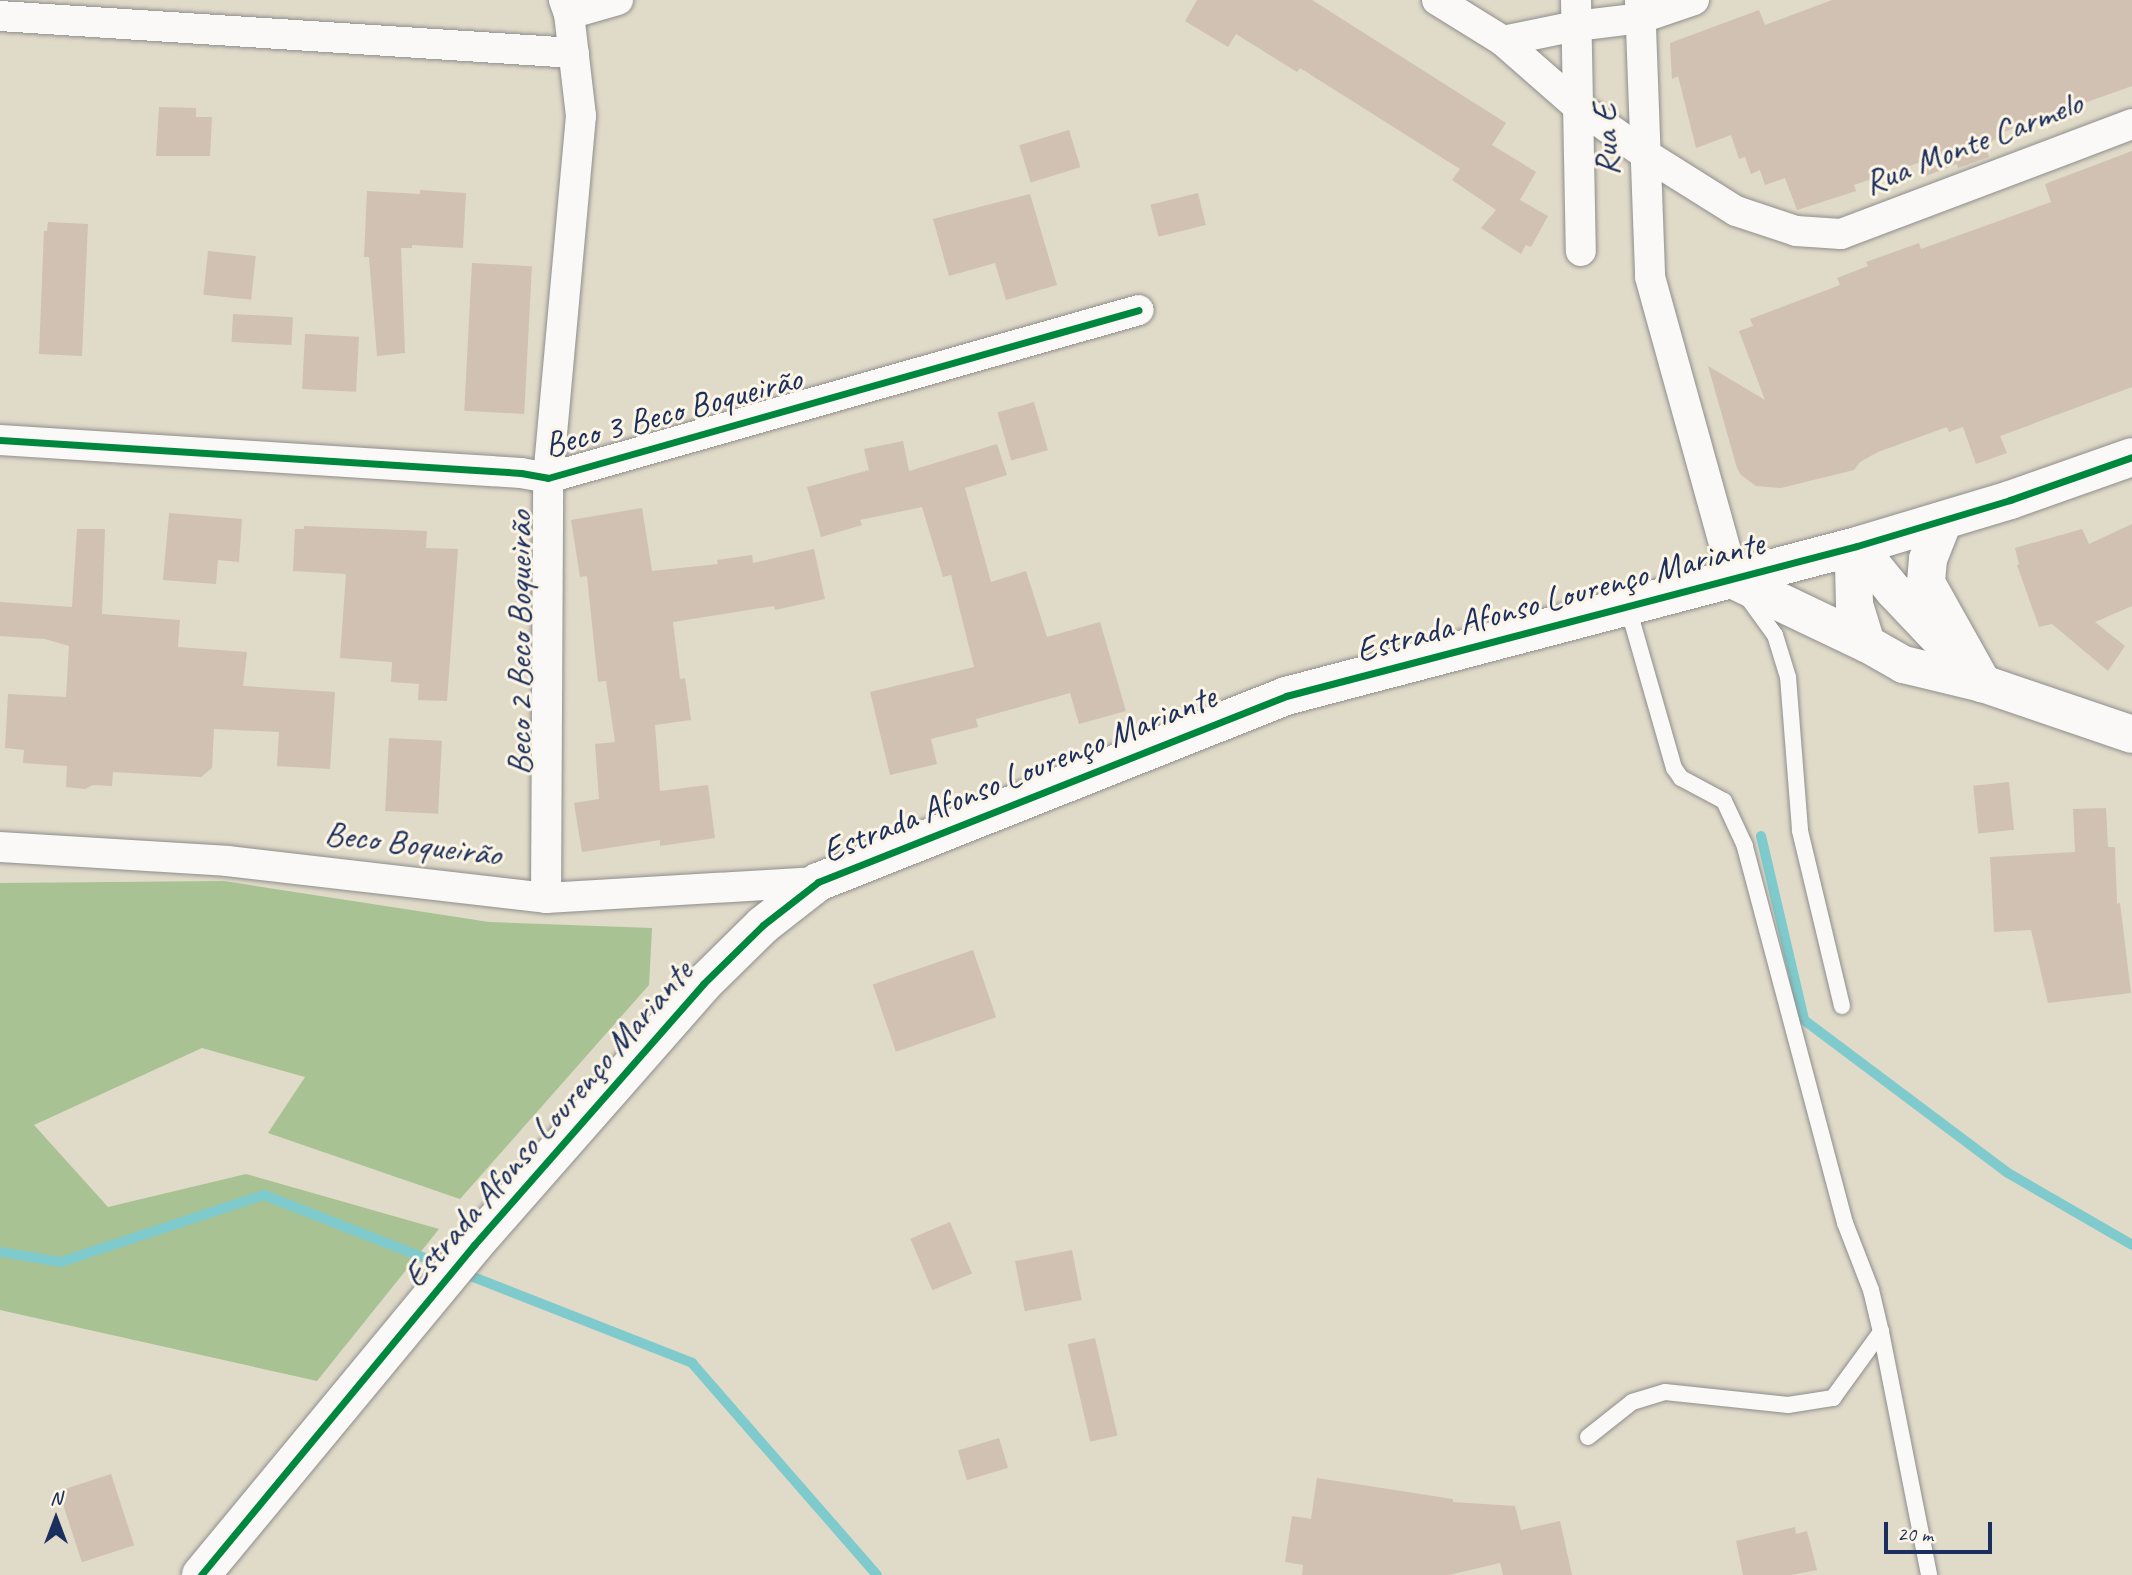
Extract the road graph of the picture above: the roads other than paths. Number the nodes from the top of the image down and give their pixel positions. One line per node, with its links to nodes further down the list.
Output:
1 (618, 0): 4 (street)
2 (1437, 0): 8 (street)
3 (1694, 0): 5 (street)
4 (566, 7): 9 (street, Beco 2 Beco Boqueirão)
5 (1641, 9): 6 (street); 12 (street, Rua E)
6 (1576, 13): 8 (street); 10 (street)
7 (0, 16): 9 (street)
8 (1503, 41): 10 (street)
9 (574, 53): 17 (street, Beco 2 Beco Boqueirão)
10 (1576, 105): 12 (street); 13 (street)
11 (2132, 124): 12 (street, Rua Monte Carmelo)
12 (1645, 154): 20 (street, Rua E)
13 (1581, 251)
14 (1139, 310): 17 (street, Beco 3 Beco Boqueirão)
15 (0, 440): 17 (street, Beco 3 Beco Boqueirão)
16 (2132, 457): 18 (main road, Estrada Afonso Lourenço Mariante)
17 (548, 478): 27 (street, Beco 2 Beco Boqueirão)
18 (1943, 521): 19 (main road, Estrada Afonso Lourenço Mariante); 23 (main road)
19 (1857, 546): 20 (main road, Estrada Afonso Lourenço Mariante); 22 (street); 23 (street)
20 (1734, 580): 21 (main road, Estrada Afonso Lourenço Mariante); 22 (main road); 28 (lane)
21 (1627, 604): 26 (main road, Estrada Afonso Lourenço Mariante); 29 (lane)
22 (1866, 643): 23 (street)
23 (1982, 683): 24 (street)
24 (2132, 734)
25 (0, 847): 27 (street, Beco Boqueirão)
26 (818, 882): 27 (street, Beco Boqueirão); 31 (main road, Estrada Afonso Lourenço Mariante)
27 (546, 898)
28 (1842, 1006)
29 (1881, 1332): 30 (lane); 32 (lane)
30 (1588, 1437)
31 (201, 1575)
32 (1928, 1575)

